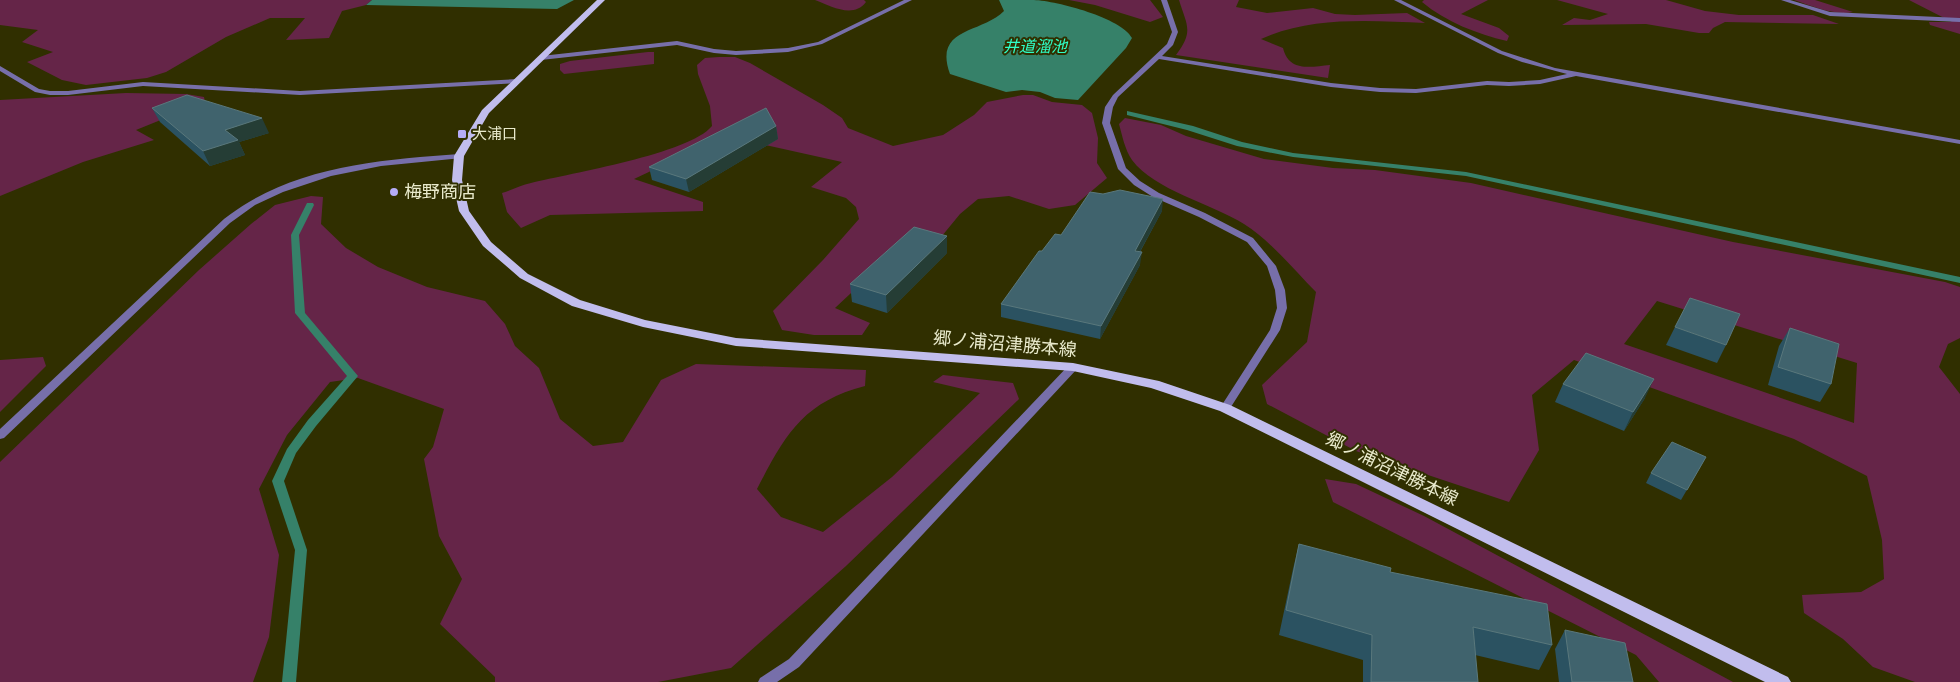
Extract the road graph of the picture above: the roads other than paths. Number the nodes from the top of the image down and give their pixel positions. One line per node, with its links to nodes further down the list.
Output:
1 (601, 0): 8 (main road, 郷ノ浦沼津勝本線)
2 (909, 0): 8 (street)
3 (1164, 0): 7 (street)
4 (1397, 0): 10 (street)
5 (1784, 0): 6 (street)
6 (1960, 20)
7 (1158, 57): 10 (street); 15 (street)
8 (541, 58): 11 (main road, 郷ノ浦沼津勝本線)
9 (0, 68): 11 (street)
10 (1577, 74): 12 (street)
11 (517, 81): 13 (main road, 郷ノ浦沼津勝本線)
12 (1960, 142)
13 (459, 156): 14 (main road, 郷ノ浦沼津勝本線); 16 (street)
14 (1073, 367): 15 (main road, 郷ノ浦沼津勝本線); 17 (street)
15 (1225, 408): 18 (main road, 郷ノ浦沼津勝本線)
16 (0, 435)
17 (765, 682)
18 (1782, 682)

